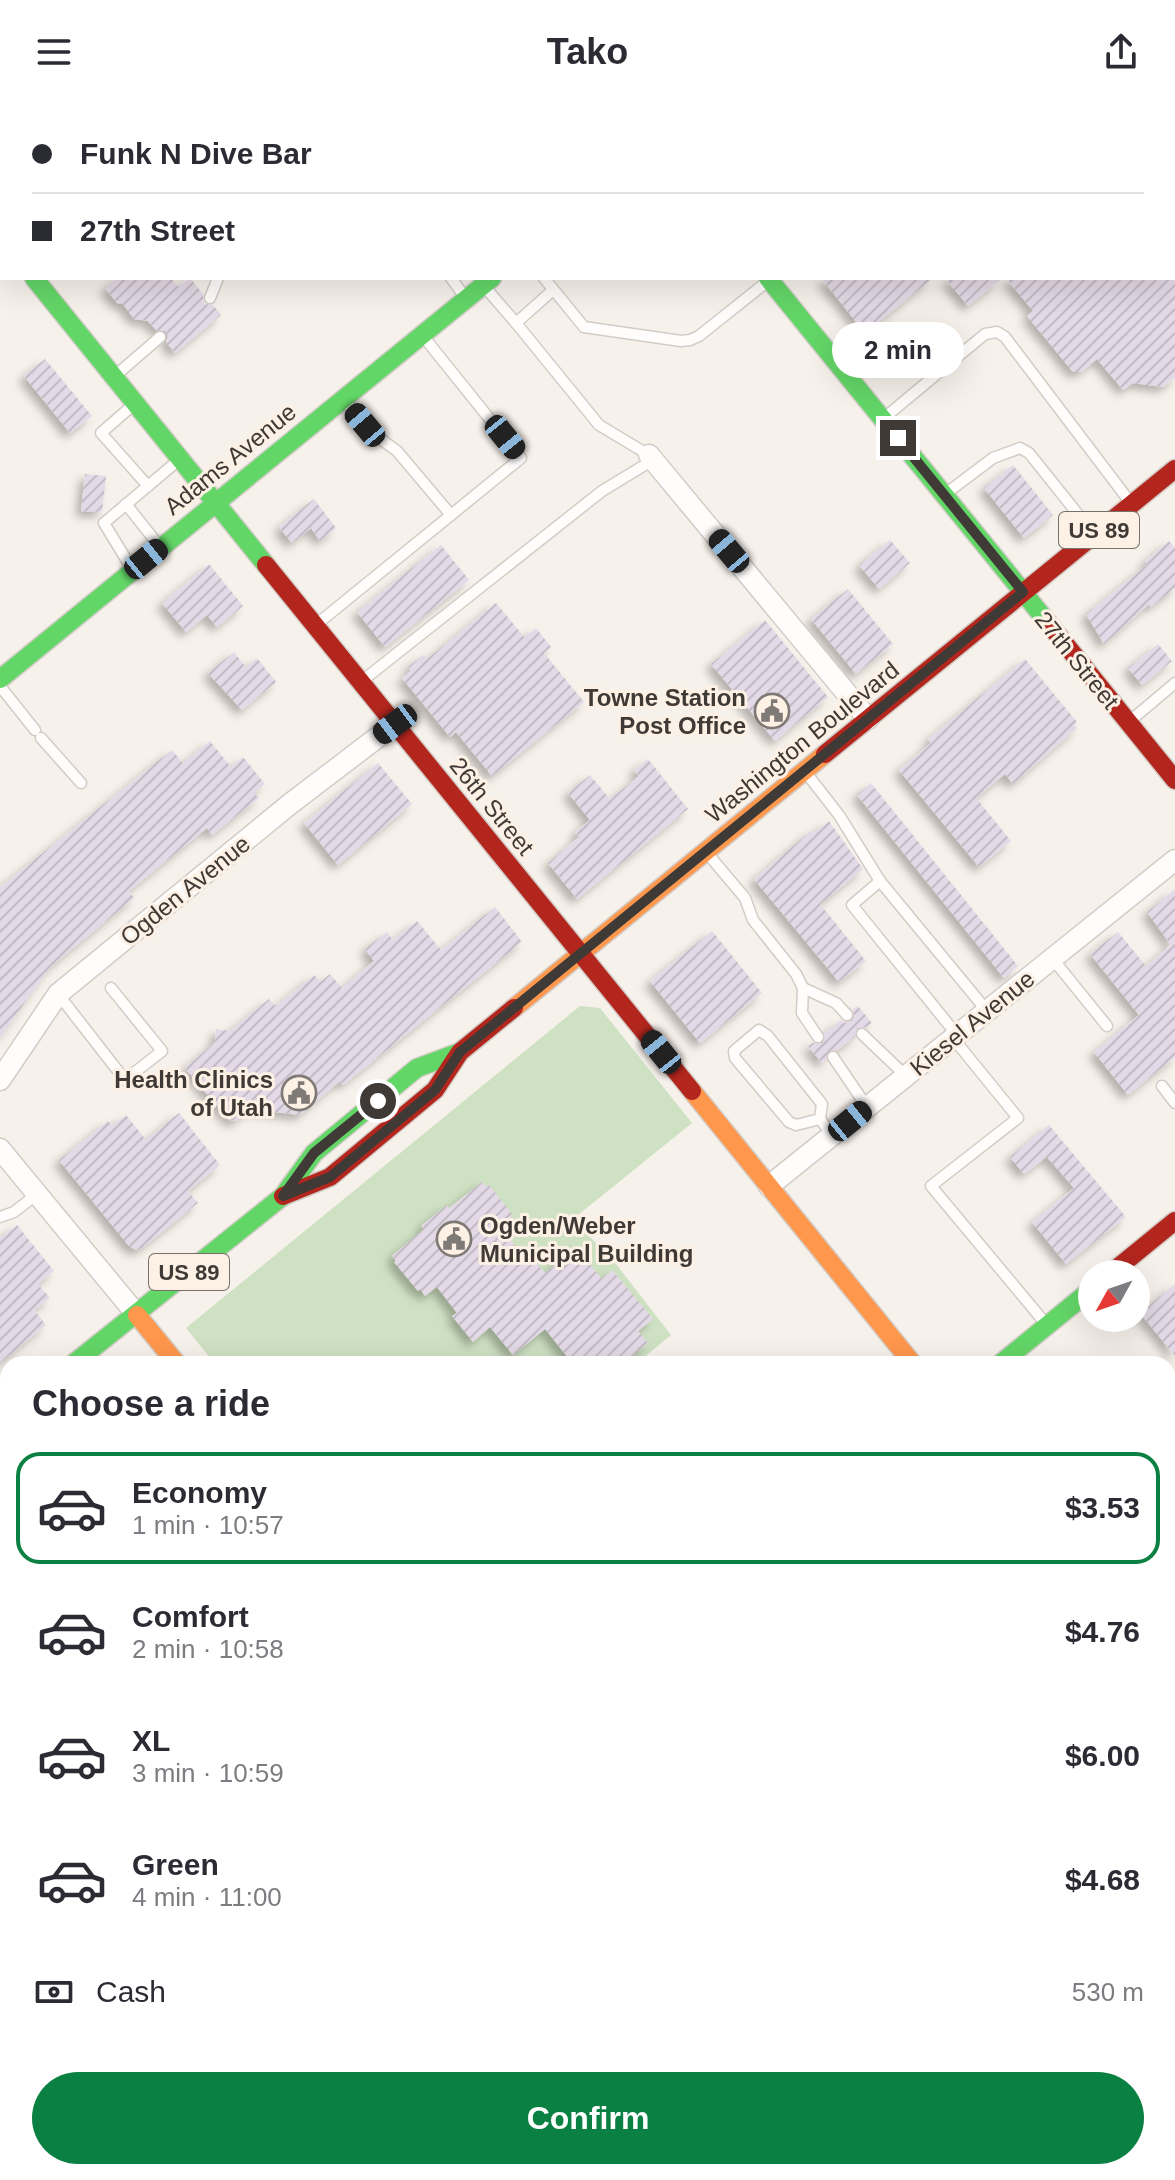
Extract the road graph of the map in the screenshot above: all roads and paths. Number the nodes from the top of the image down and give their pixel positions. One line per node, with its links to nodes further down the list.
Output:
1 (36, 280): 14 (street, 26th Street)
2 (217, 280): 9 (lane)
3 (453, 280): 10 (lane)
4 (546, 280): 8 (lane)
5 (768, 280): 8 (lane)
6 (770, 280): 17 (street, 27th Street)
7 (487, 282): 10 (street, Adams Avenue); 11 (lane)
8 (553, 290): 11 (lane)
9 (210, 298)
10 (467, 298): 12 (street, Adams Avenue)
11 (516, 323): 18 (lane)
12 (421, 335): 15 (street, Adams Avenue); 26 (lane)
13 (160, 337): 14 (lane)
14 (113, 377): 16 (street, 26th Street)
15 (342, 399): 23 (street, Adams Avenue); 26 (lane)
16 (135, 403): 19 (street, 26th Street); 21 (lane)
17 (883, 419): 22 (street, 27th Street); 25 (lane)
18 (651, 457): 33 (lane); 36 (street)
19 (181, 458): 21 (lane); 23 (street, 26th Street)
20 (1175, 469): 25 (street, Washington Boulevard / US 89)
21 (148, 486): 24 (lane)
22 (944, 495): 27 (lane); 30 (street, 27th Street)
23 (215, 502): 28 (street, Adams Avenue); 31 (street, 26th Street)
24 (126, 504): 28 (lane); 29 (lane)
25 (1131, 504): 27 (street, Washington Boulevard / US 89)
26 (451, 515): 31 (lane)
27 (1094, 534): 30 (street, Washington Boulevard / US 89)
28 (160, 547): 29 (street, Adams Avenue)
29 (132, 570): 32 (street, Adams Avenue)
30 (1023, 592): 36 (street, Washington Boulevard / US 89); 37 (street, 27th Street)
31 (315, 625): 33 (street, 26th Street)
32 (0, 679)
33 (361, 682): 38 (street, 26th Street)
34 (1175, 683): 37 (lane)
35 (0, 686): 41 (lane)
36 (868, 719): 39 (street, Washington Boulevard / US 89)
37 (1128, 723): 40 (street, 27th Street)
38 (395, 724): 45 (street, 26th Street); 49 (street, Ogden Avenue)
39 (804, 771): 42 (street, Washington Boulevard / US 89); 44 (lane)
40 (1175, 780)
41 (81, 783)
42 (706, 852): 45 (street, Washington Boulevard / US 89); 48 (lane)
43 (1175, 860): 46 (street, Kiesel Avenue)
44 (880, 881): 50 (lane); 54 (lane)
45 (581, 954): 56 (street, Washington Boulevard / US 89); 65 (street, 26th Street)
46 (1052, 958): 50 (street, Kiesel Avenue); 52 (lane)
47 (111, 988): 49 (lane)
48 (803, 988): 51 (lane); 55 (lane)
49 (58, 994): 59 (street, Ogden Avenue)
50 (987, 1011): 54 (street, Kiesel Avenue)
51 (847, 1015)
52 (1107, 1026)
53 (862, 1034): 58 (lane)
54 (955, 1036): 58 (street, Kiesel Avenue); 73 (lane)
55 (818, 1037)
56 (460, 1052): 67 (street, Washington Boulevard / US 89); 67 (street, Washington Boulevard / US 89)
57 (833, 1057): 62 (lane)
58 (906, 1076): 62 (street, Kiesel Avenue)
59 (0, 1080)
60 (1162, 1086): 61 (lane)
61 (1175, 1103)
62 (867, 1107): 63 (street, Kiesel Avenue)
63 (826, 1127): 63 (lane); 65 (street, Kiesel Avenue)
64 (0, 1149): 66 (street)
65 (769, 1186): 76 (street, 26th Street)
66 (37, 1194): 68 (lane); 72 (street)
67 (283, 1196): 72 (street, Washington Boulevard / US 89)
68 (0, 1217)
69 (1175, 1221): 70 (street)
70 (1127, 1260)
71 (1078, 1300): 73 (street)
72 (137, 1315): 74 (street, Washington Boulevard / US 89); 75 (street)
73 (1047, 1325): 77 (street)
74 (83, 1356)
75 (170, 1356)
76 (907, 1356)
77 (1010, 1356)

